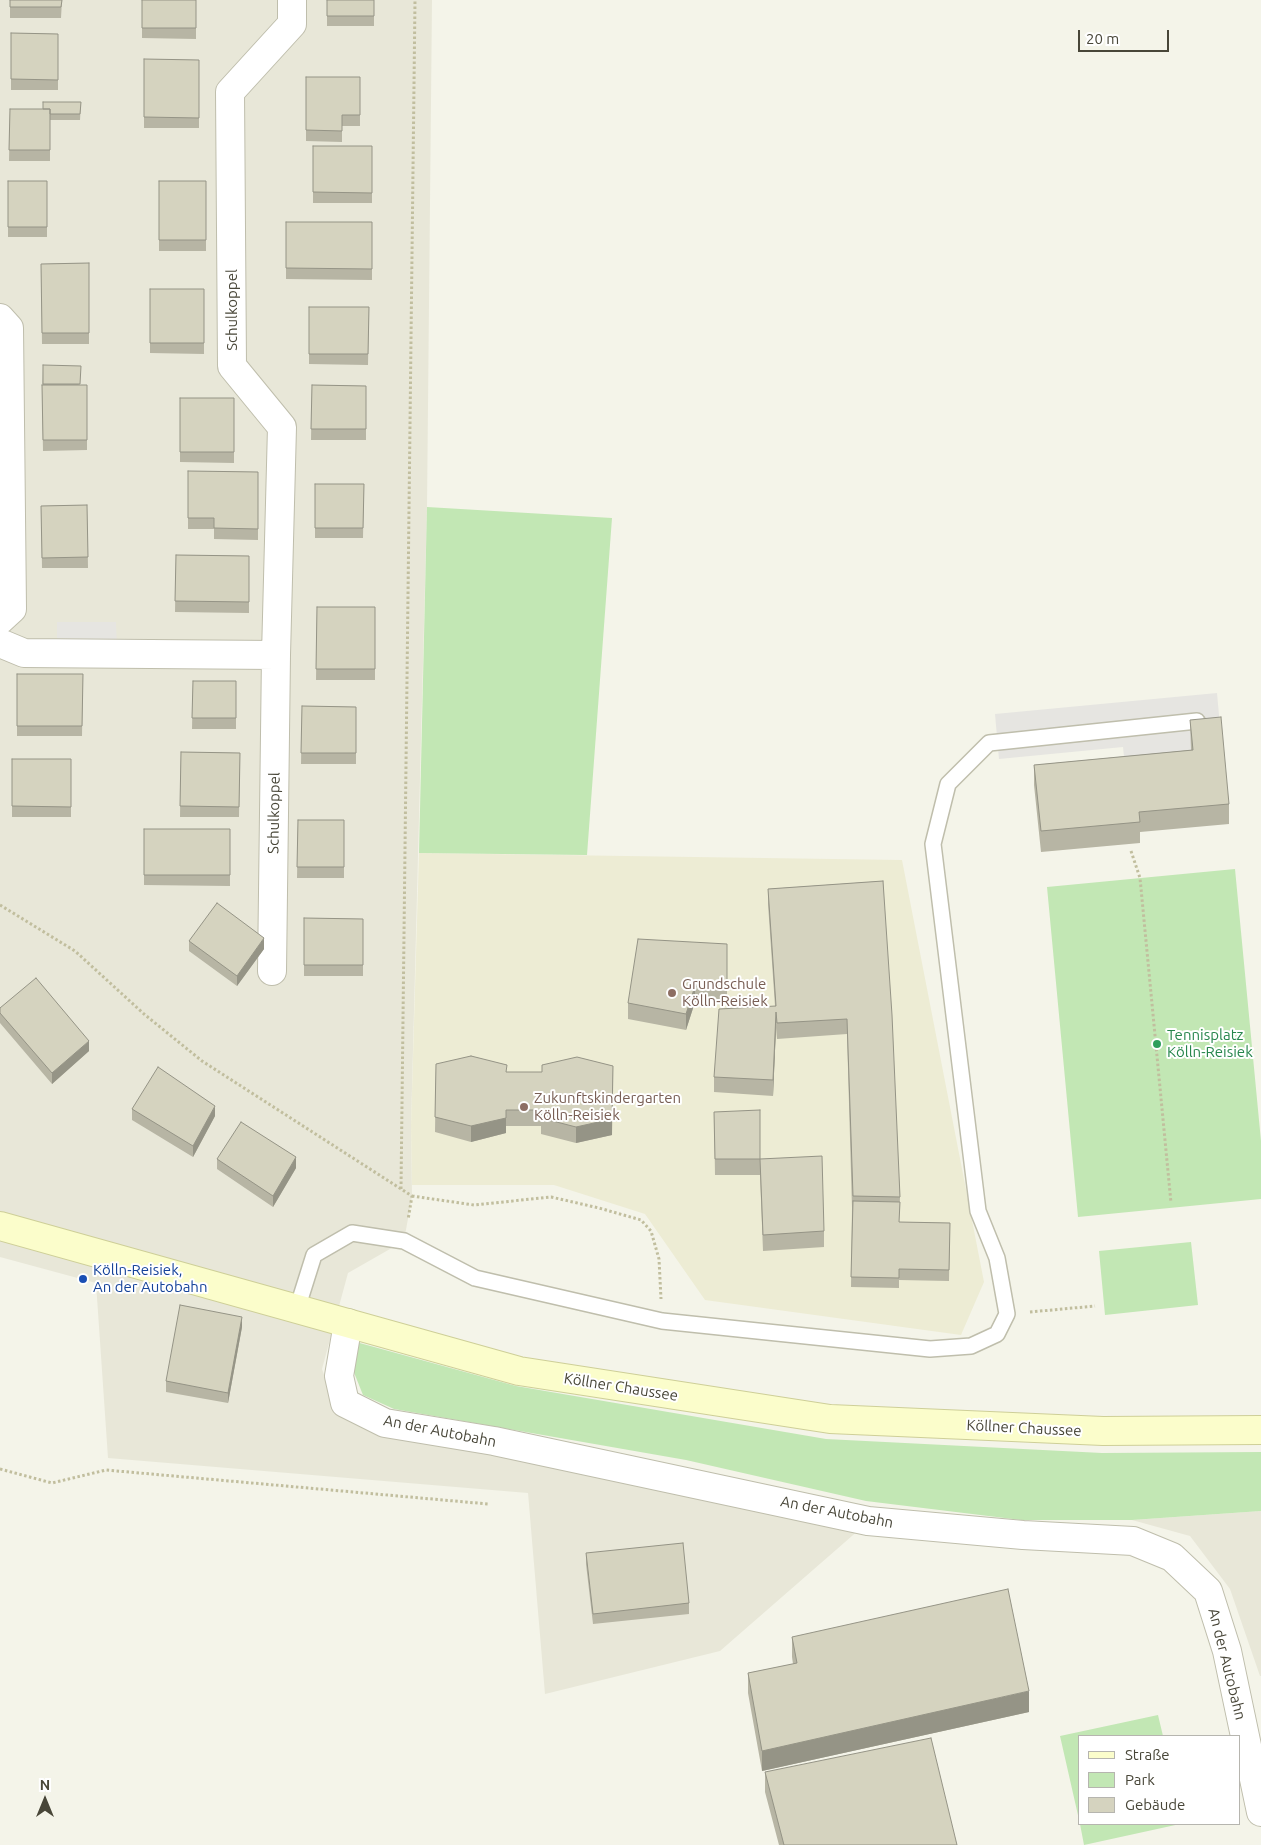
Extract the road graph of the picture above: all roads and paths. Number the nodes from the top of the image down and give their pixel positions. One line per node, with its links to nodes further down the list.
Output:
1 (292, 0): 6 (street, Schulkoppel)
2 (415, 0): 11 (path)
3 (0, 318): 4 (street)
4 (0, 620)
5 (0, 643): 6 (street)
6 (276, 655): 10 (street, Schulkoppel)
7 (1197, 721): 18 (lane)
8 (1131, 851): 13 (path)
9 (0, 905): 11 (path)
10 (272, 972)
11 (401, 1189): 12 (path)
12 (412, 1196): 15 (path); 19 (path)
13 (1172, 1203)
14 (0, 1226): 17 (street, Köllner Chaussee)
15 (404, 1240): 17 (lane); 19 (lane)
16 (1095, 1306): 18 (path)
17 (297, 1309): 20 (street, Köllner Chaussee)
18 (1007, 1314): 19 (lane)
19 (662, 1321)
20 (348, 1323): 21 (street, Köllner Chaussee); 24 (street, An der Autobahn)
21 (1261, 1430)
22 (0, 1469): 23 (path)
23 (488, 1504)
24 (1261, 1812)

